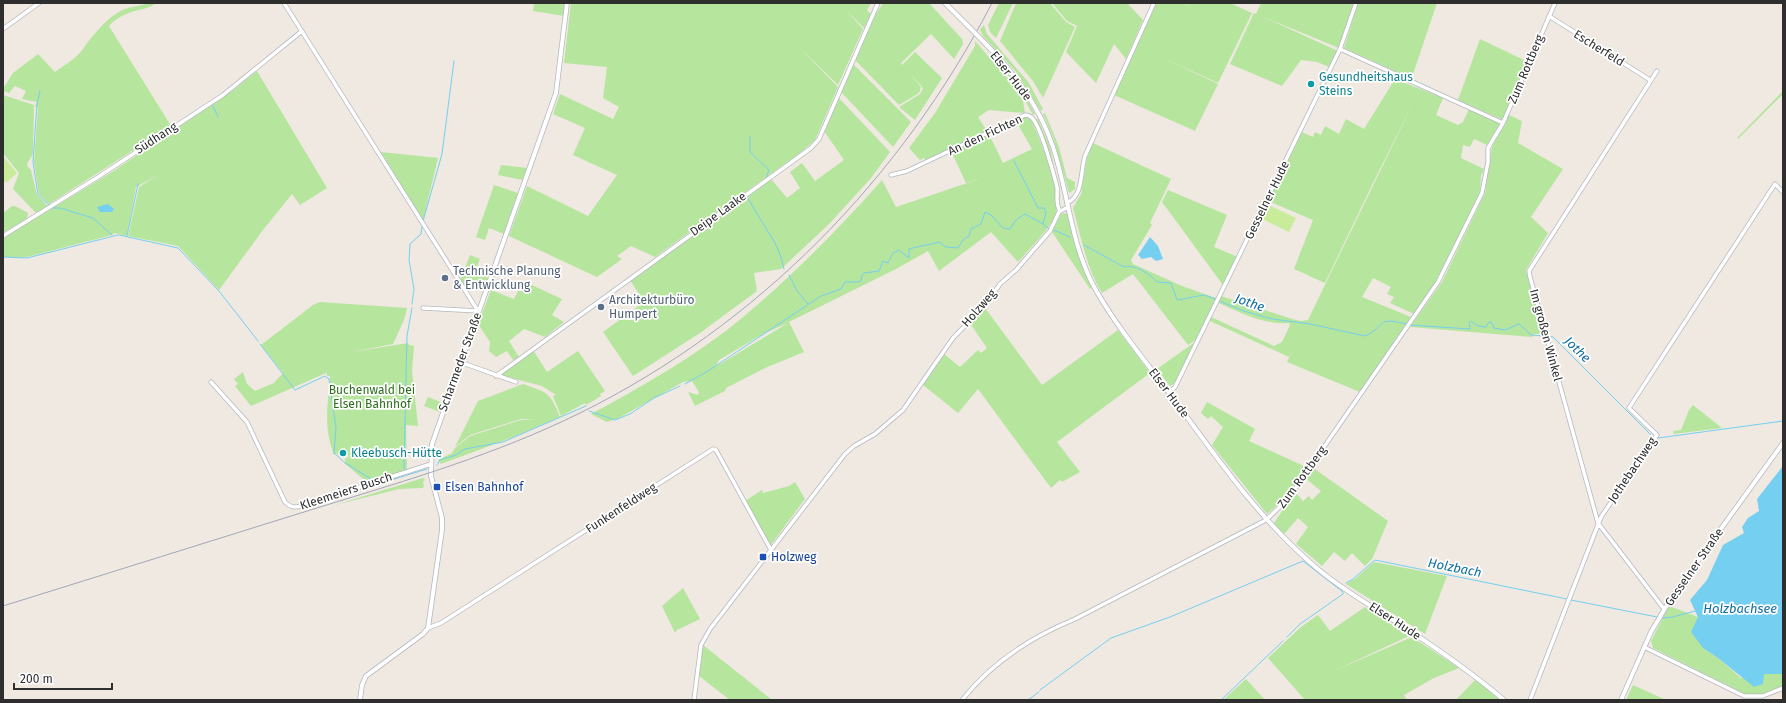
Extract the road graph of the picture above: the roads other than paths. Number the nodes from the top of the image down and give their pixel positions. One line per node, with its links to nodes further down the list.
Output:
1 (39, 3): 10 (street)
2 (284, 3): 11 (street)
3 (567, 3): 22 (street, Scharmeder Straße)
4 (878, 3): 24 (street, Deipe Laake)
5 (945, 3): 18 (street, Elser Hude, bridge)
6 (1154, 3): 18 (street)
7 (1356, 3): 12 (street, Gesselner Hude)
8 (1555, 3): 9 (street, Zum Rottberg)
9 (1548, 16): 14 (street, Escherfeld); 15 (street, Zum Rottberg)
10 (3, 29)
11 (302, 30): 20 (street, Südhang); 22 (street)
12 (1340, 49): 15 (street); 27 (street, Gesselner Hude)
13 (1657, 71): 14 (street, Im großen Winkel)
14 (1650, 80): 31 (street, Im großen Winkel)
15 (1503, 123): 30 (street, Zum Rottberg)
16 (891, 175): 19 (street, An den Fichten)
17 (1783, 192): 31 (street, Jothebachweg)
18 (1068, 205): 19 (street); 27 (street, Elser Hude)
19 (1060, 211): 32 (street, Holzweg)
20 (3, 236)
21 (423, 308): 22 (street)
22 (478, 311): 23 (street, Scharmeder Straße)
23 (460, 362): 24 (street); 29 (street, Scharmeder Straße)
24 (496, 376): 26 (street)
25 (211, 382): 29 (street, Kleemeiers Busch)
26 (516, 382)
27 (1169, 393): 30 (street, Elser Hude)
28 (1783, 443): 33 (street, Gesselner Straße)
29 (430, 464): 34 (street, Scharmeder Straße)
30 (1266, 520): 39 (street, Zum Rottberg); 40 (street, Elser Hude)
31 (1598, 522): 33 (street, Im großen Winkel); 41 (street, Jothebachweg)
32 (771, 550): 34 (street, Funkenfeldweg); 38 (street, Holzweg)
33 (1664, 609): 35 (street, Gesselner Straße)
34 (428, 628): 37 (street)
35 (1644, 647): 36 (street); 42 (street, Gesselner Straße)
36 (1783, 688)
37 (360, 700)
38 (694, 700)
39 (962, 700)
40 (1504, 700)
41 (1530, 700)
42 (1621, 700)

